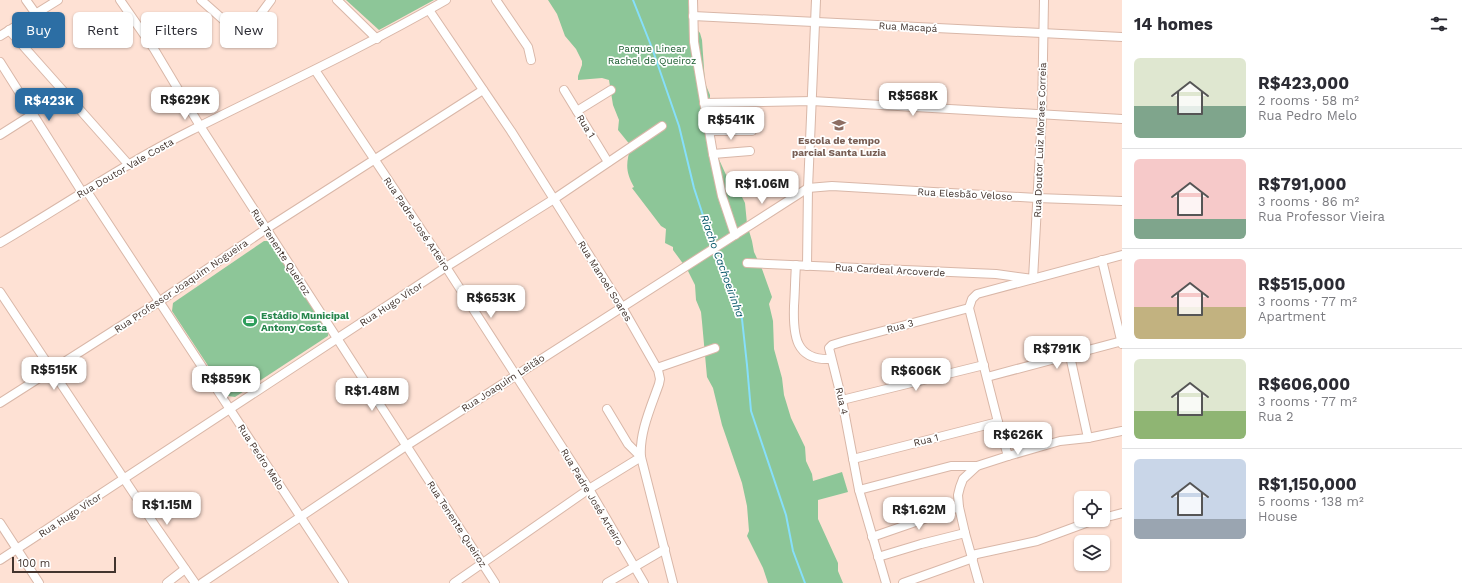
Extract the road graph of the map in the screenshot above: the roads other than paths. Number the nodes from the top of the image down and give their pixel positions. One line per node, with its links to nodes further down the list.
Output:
1 (26, 0): 13 (street)
2 (58, 0): 14 (street)
3 (120, 0): 35 (street, Rua Tenente Queiroz)
4 (201, 0): 5 (street)
5 (271, 0)
6 (337, 0): 22 (street)
7 (446, 0): 12 (street, Rua Doutor Vale Costa)
8 (496, 0): 23 (street)
9 (693, 0): 15 (street)
10 (816, 0): 16 (street)
11 (1044, 0): 19 (street, Rua Doutor Luiz Moraes Correia)
12 (429, 10): 22 (street, Rua Doutor Vale Costa); 26 (street, Rua Manoel Soares)
13 (35, 12)
14 (39, 12)
15 (693, 16): 16 (street, Rua Macapá); 30 (street)
16 (815, 22): 19 (street, Rua Macapá); 29 (street)
17 (12, 28): 18 (street)
18 (9, 30): 20 (street); 44 (street)
19 (1043, 34): 21 (street, Rua Macapá); 33 (street, Rua Doutor Luiz Moraes Correia)
20 (0, 36)
21 (1122, 37)
22 (377, 39): 25 (street, Rua Doutor Vale Costa)
23 (531, 60)
24 (0, 62): 32 (street, Rua Pedro Melo)
25 (315, 70): 35 (street, Rua Doutor Vale Costa); 42 (street, Rua Padre José Arteiro)
26 (483, 90): 42 (street, Rua Professor Joaquim Nogueira); 48 (street, Rua Manoel Soares)
27 (564, 90): 31 (street, Rua 1)
28 (611, 90): 31 (street)
29 (812, 101): 30 (street); 33 (street); 45 (street)
30 (704, 103): 37 (street)
31 (577, 111): 43 (street, Rua 1)
32 (33, 114): 39 (street); 46 (street, Rua Pedro Melo)
33 (1042, 114): 34 (street); 47 (street, Rua Doutor Luiz Moraes Correia)
34 (1122, 119)
35 (200, 126): 44 (street, Rua Doutor Vale Costa); 50 (street, Rua Tenente Queiroz)
36 (662, 126): 43 (street, Rua Hugo Vítor)
37 (709, 131): 38 (street); 41 (street)
38 (752, 131)
39 (0, 135)
40 (750, 151): 41 (street)
41 (713, 154): 51 (street)
42 (375, 161): 50 (street, Rua Professor Joaquim Nogueira); 58 (street, Rua Padre José Arteiro)
43 (608, 162): 48 (street, Rua Hugo Vítor)
44 (129, 165): 46 (street, Rua Doutor Vale Costa)
45 (808, 188): 47 (street, Rua Elesbão Veloso); 51 (street, Rua Joaquim Leitão); 57 (street)
46 (84, 191): 52 (street, Rua Doutor Vale Costa); 61 (street, Rua Pedro Melo)
47 (1037, 198): 49 (street, Rua Elesbão Veloso); 59 (street, Rua Doutor Luiz Moraes Correia)
48 (554, 199): 58 (street, Rua Hugo Vítor); 63 (street, Rua Manoel Soares)
49 (1122, 201)
50 (266, 229): 61 (street, Rua Professor Joaquim Nogueira); 64 (street, Rua Tenente Queiroz)
51 (735, 235): 63 (street, Rua Joaquim Leitão)
52 (0, 243)
53 (1122, 254): 54 (street, Rua Cardeal Arcoverde)
54 (1102, 260): 59 (street, Rua Cardeal Arcoverde); 65 (street)
55 (747, 263): 56 (street, Rua Cardeal Arcoverde)
56 (796, 265): 57 (street, Rua Cardeal Arcoverde); 69 (street)
57 (807, 266): 59 (street, Rua Cardeal Arcoverde)
58 (446, 267): 64 (street, Rua Hugo Vítor); 73 (street, Rua Padre José Arteiro)
59 (1033, 279): 62 (street, Rua Cardeal Arcoverde)
60 (0, 292): 72 (street)
61 (160, 301): 72 (street, Rua Professor Joaquim Nogueira); 77 (street, Rua Pedro Melo)
62 (970, 305): 66 (street, Rua 3); 70 (street)
63 (622, 307): 71 (street, Rua Manoel Soares); 73 (street, Rua Joaquim Leitão)
64 (337, 339): 77 (street, Rua Hugo Vítor); 82 (street, Rua Tenente Queiroz)
65 (1122, 342): 68 (street)
66 (832, 344): 69 (street, Rua 4)
67 (715, 348): 71 (street)
68 (1070, 356): 74 (street); 81 (street)
69 (831, 360): 75 (street, Rua 4)
70 (984, 365): 74 (street); 75 (street)
71 (657, 368): 84 (street, Rua Manoel Soares)
72 (52, 370): 76 (street, Rua Professor Joaquim Nogueira); 87 (street)
73 (515, 375): 82 (street, Rua Joaquim Leitão); 88 (street, Rua Padre José Arteiro)
74 (987, 377): 79 (street)
75 (842, 400): 85 (street, Rua 4)
76 (0, 403)
77 (230, 410): 87 (street, Rua Hugo Vítor); 92 (street, Rua Pedro Melo)
78 (607, 410): 84 (street)
79 (998, 422): 83 (street); 85 (street, Rua 1)
80 (1122, 431): 81 (street)
81 (1088, 438): 83 (street)
82 (406, 446): 92 (street, Rua Joaquim Leitão); 103 (street, Rua Tenente Queiroz)
83 (1008, 456): 86 (street)
84 (641, 457): 88 (street); 98 (street, Rua Manoel Soares)
85 (853, 458): 89 (street, Rua 4)
86 (977, 466): 89 (street); 90 (street)
87 (125, 479): 99 (street, Rua Hugo Vítor); 105 (street)
88 (589, 489): 103 (street); 104 (street, Rua Padre José Arteiro)
89 (859, 490): 97 (street, Rua 4)
90 (959, 507): 96 (street); 97 (street)
91 (1122, 513): 93 (street)
92 (299, 516): 109 (street, Rua Joaquim Leitão); 110 (street, Rua Pedro Melo)
93 (1110, 516)
94 (0, 523): 99 (street)
95 (1075, 527): 101 (street)
96 (965, 533): 100 (street); 101 (street)
97 (872, 537): 100 (street, Rua 4)
98 (665, 548): 104 (street); 115 (street, Rua Manoel Soares)
99 (17, 549): 102 (street, Rua Hugo Vítor); 106 (street)
100 (878, 557): 116 (street, Rua 4)
101 (972, 557): 117 (street); 118 (street)
102 (0, 560)
103 (482, 564): 111 (street); 112 (street, Rua Tenente Queiroz)
104 (634, 567): 113 (street); 114 (street, Rua Padre José Arteiro)
105 (185, 569): 107 (street); 108 (street)
106 (39, 583)
107 (167, 583)
108 (195, 583)
109 (202, 583)
110 (344, 583)
111 (454, 583)
112 (495, 583)
113 (607, 583)
114 (644, 583)
115 (673, 583)
116 (886, 583)
117 (903, 583)
118 (979, 583)

